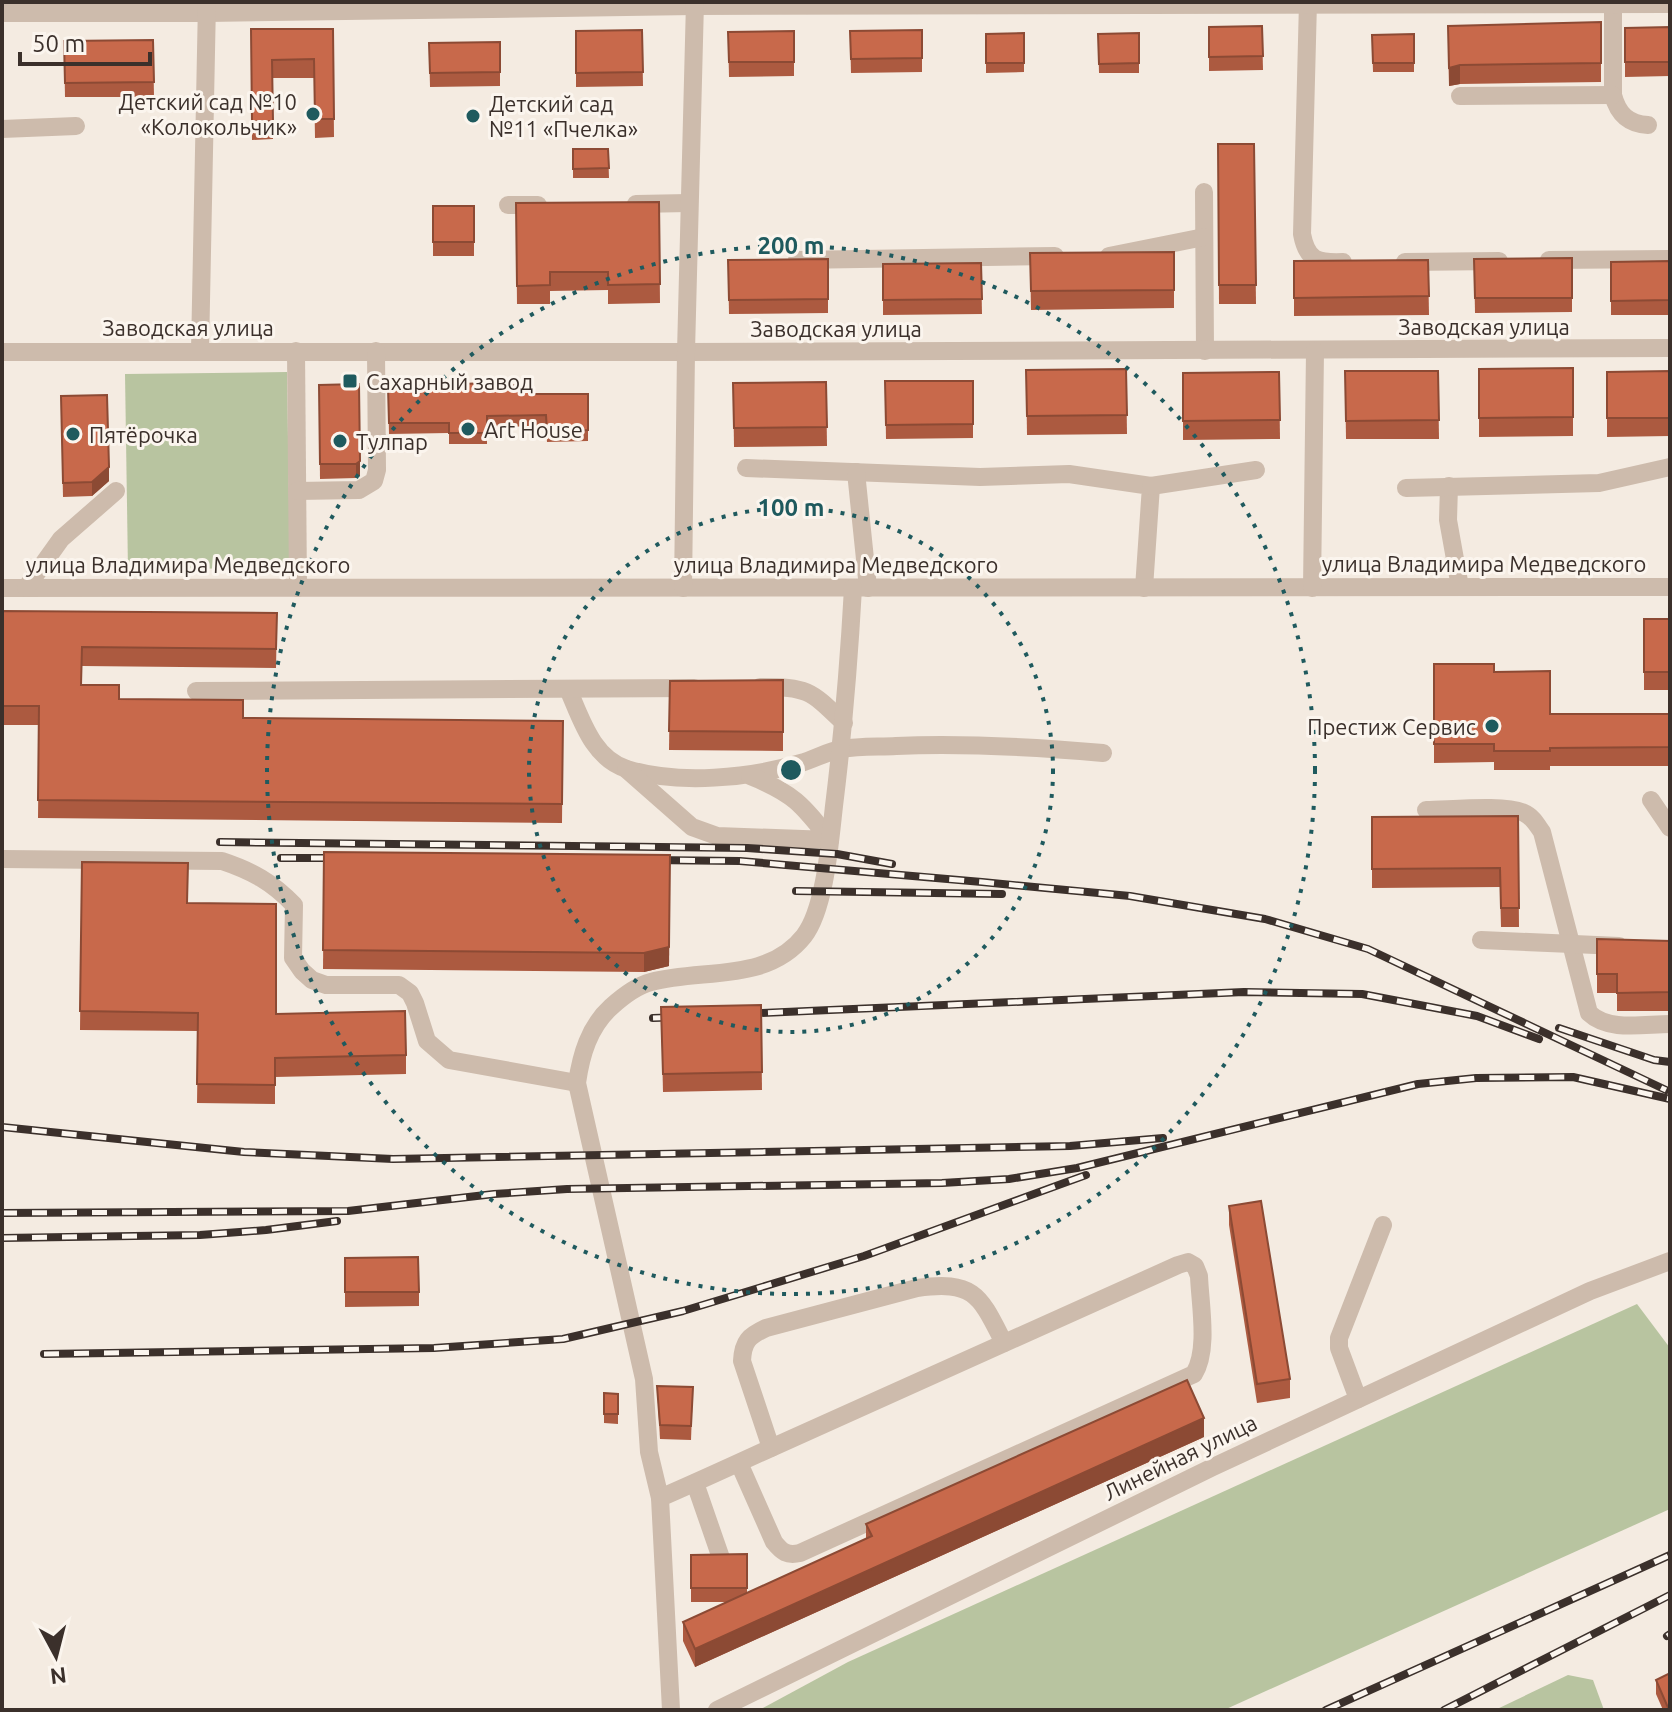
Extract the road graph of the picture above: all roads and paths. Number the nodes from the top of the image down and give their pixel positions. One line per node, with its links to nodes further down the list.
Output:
1 (1308, 3): 2 (street); 3 (street); 22 (street)
2 (694, 4): 5 (street); 13 (street)
3 (1613, 4): 4 (street); 7 (street)
4 (1670, 4)
5 (207, 8): 6 (street); 25 (street)
6 (2, 13)
7 (1613, 95): 8 (street); 9 (street)
8 (1460, 96)
9 (1648, 125)
10 (76, 126): 11 (street)
11 (2, 129)
12 (1204, 192): 17 (street)
13 (689, 203): 14 (street); 31 (street)
14 (614, 204)
15 (508, 205): 16 (street)
16 (553, 205)
17 (1204, 237): 19 (street); 28 (street)
18 (1068, 256): 21 (street)
19 (1095, 256)
20 (1670, 259): 23 (street)
21 (783, 260)
22 (1355, 262)
23 (1387, 262)
24 (1670, 348): 29 (street, Заводская улица)
25 (200, 351): 26 (street, Заводская улица); 30 (street, Заводская улица)
26 (296, 351): 27 (street, Заводская улица); 40 (street)
27 (376, 351): 31 (street, Заводская улица); 40 (street)
28 (1205, 351): 29 (street, Заводская улица); 31 (street, Заводская улица)
29 (1315, 351): 49 (street)
30 (2, 352)
31 (686, 352): 46 (street)
32 (1670, 467): 37 (street)
33 (746, 468): 35 (street)
34 (1256, 470): 36 (street)
35 (856, 472): 36 (street); 47 (street)
36 (1151, 486): 48 (street)
37 (1449, 486): 38 (street); 41 (street)
38 (1406, 488)
39 (116, 491): 44 (street)
40 (297, 491): 45 (street)
41 (1460, 587): 42 (street, улица Владимира Медведского); 49 (street, улица Владимира Медведского)
42 (1670, 587)
43 (2, 588): 44 (street, улица Владимира Медведского)
44 (26, 588): 45 (street, улица Владимира Медведского)
45 (298, 588): 46 (street, улица Владимира Медведского)
46 (683, 588): 47 (street, улица Владимира Медведского)
47 (860, 588): 48 (street, улица Владимира Медведского); 52 (street)
48 (1144, 588): 49 (street, улица Владимира Медведского)
49 (1312, 588)
50 (568, 689): 51 (street); 52 (street); 55 (street)
51 (196, 691)
52 (844, 723): 53 (street)
53 (841, 749): 54 (street); 56 (street); 60 (street)
54 (1103, 753)
55 (626, 769): 56 (street); 60 (street)
56 (747, 775): 60 (street)
57 (1651, 800): 59 (street)
58 (1426, 810): 63 (street)
59 (1670, 828)
60 (830, 840): 66 (street)
61 (2, 859): 66 (street)
62 (1481, 940): 63 (street)
63 (1570, 944): 64 (street); 65 (street)
64 (1641, 947)
65 (1670, 1024)
66 (577, 1083): 74 (street)
67 (1383, 1225): 70 (street)
68 (1670, 1261): 70 (street, Линейная улица)
69 (1004, 1343): 71 (street); 71 (street); 72 (street)
70 (1358, 1399): 77 (street, Линейная улица)
71 (771, 1448): 72 (street)
72 (739, 1463): 73 (street)
73 (695, 1483): 74 (street); 75 (street)
74 (660, 1498): 76 (street)
75 (721, 1558)
76 (671, 1710)
77 (717, 1710)

